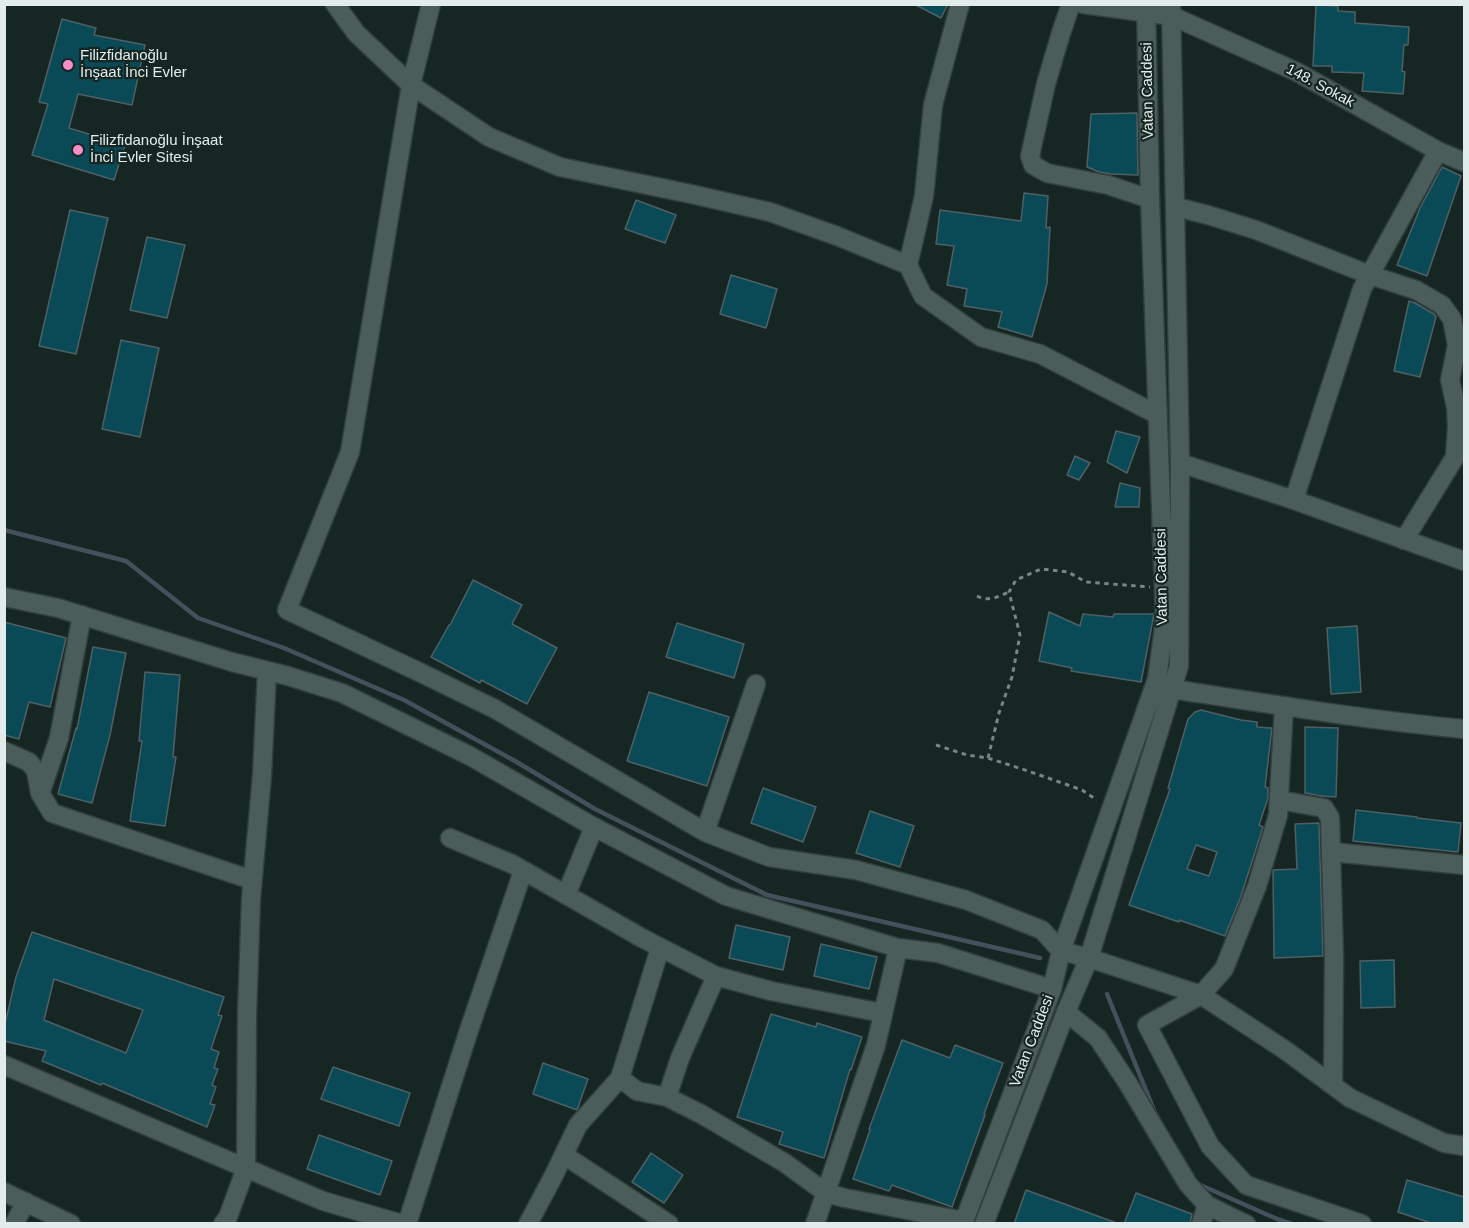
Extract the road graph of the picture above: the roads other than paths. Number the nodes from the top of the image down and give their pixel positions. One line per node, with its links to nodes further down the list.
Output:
1 (335, 4): 8 (street)
2 (431, 4): 8 (street)
3 (960, 4): 13 (street)
4 (1071, 4): 11 (street)
5 (1083, 4): 6 (street, 148. Sokak)
6 (1146, 8): 7 (street, 148. Sokak); 11 (street, Vatan Caddesi)
7 (1172, 10): 9 (street, 148. Sokak); 12 (street, Vatan Caddesi)
8 (411, 85): 13 (street); 31 (street)
9 (1438, 151): 10 (street, 148. Sokak); 14 (street)
10 (1464, 162)
11 (1150, 200): 15 (street, Vatan Caddesi)
12 (1176, 207): 14 (street); 16 (street, Vatan Caddesi)
13 (908, 265): 15 (street)
14 (1370, 275): 17 (street); 18 (street)
15 (1156, 414): 40 (street, Vatan Caddesi)
16 (1180, 463): 17 (street); 24 (street, Vatan Caddesi)
17 (1294, 500): 18 (street)
18 (1404, 540): 19 (street)
19 (1464, 561)
20 (4, 597): 21 (street)
21 (82, 615): 22 (street); 28 (street)
22 (267, 671): 30 (street); 36 (street)
23 (756, 684): 31 (street)
24 (1172, 689): 25 (street); 41 (street, Vatan Caddesi)
25 (1284, 706): 26 (street); 29 (street)
26 (1464, 729)
27 (4, 751): 28 (street)
28 (40, 793): 36 (street)
29 (1279, 800): 33 (street); 44 (street)
30 (594, 827): 37 (street); 39 (street)
31 (705, 832): 40 (street)
32 (450, 838): 35 (street)
33 (1332, 852): 34 (street); 49 (street)
34 (1464, 865)
35 (523, 871): 37 (street); 63 (street)
36 (252, 880): 53 (street)
37 (566, 895): 38 (street)
38 (660, 948): 42 (street); 48 (street)
39 (897, 948): 43 (street); 46 (street)
40 (1061, 951): 41 (street); 43 (street, Vatan Caddesi)
41 (1089, 958): 44 (street); 45 (street, Vatan Caddesi)
42 (716, 976): 46 (street); 50 (street)
43 (1052, 989): 58 (street, Vatan Caddesi)
44 (1201, 995): 49 (street); 70 (street)
45 (1066, 1012): 57 (street); 67 (street, Vatan Caddesi)
46 (882, 1013): 55 (street)
47 (4, 1065): 53 (street)
48 (620, 1078): 50 (street); 52 (street)
49 (1333, 1085): 51 (street)
50 (668, 1097): 55 (street)
51 (1464, 1146)
52 (564, 1155): 64 (street); 65 (street)
53 (246, 1168): 61 (street); 62 (street)
54 (4, 1192): 56 (street)
55 (826, 1193): 58 (street); 66 (street)
56 (26, 1202): 59 (street); 60 (street)
57 (1207, 1205): 68 (street); 69 (street)
58 (964, 1222)
59 (14, 1224)
60 (71, 1224)
61 (224, 1224)
62 (402, 1224)
63 (407, 1224)
64 (528, 1224)
65 (669, 1224)
66 (815, 1224)
67 (984, 1224)
68 (1201, 1224)
69 (1246, 1224)
70 (1362, 1224)

